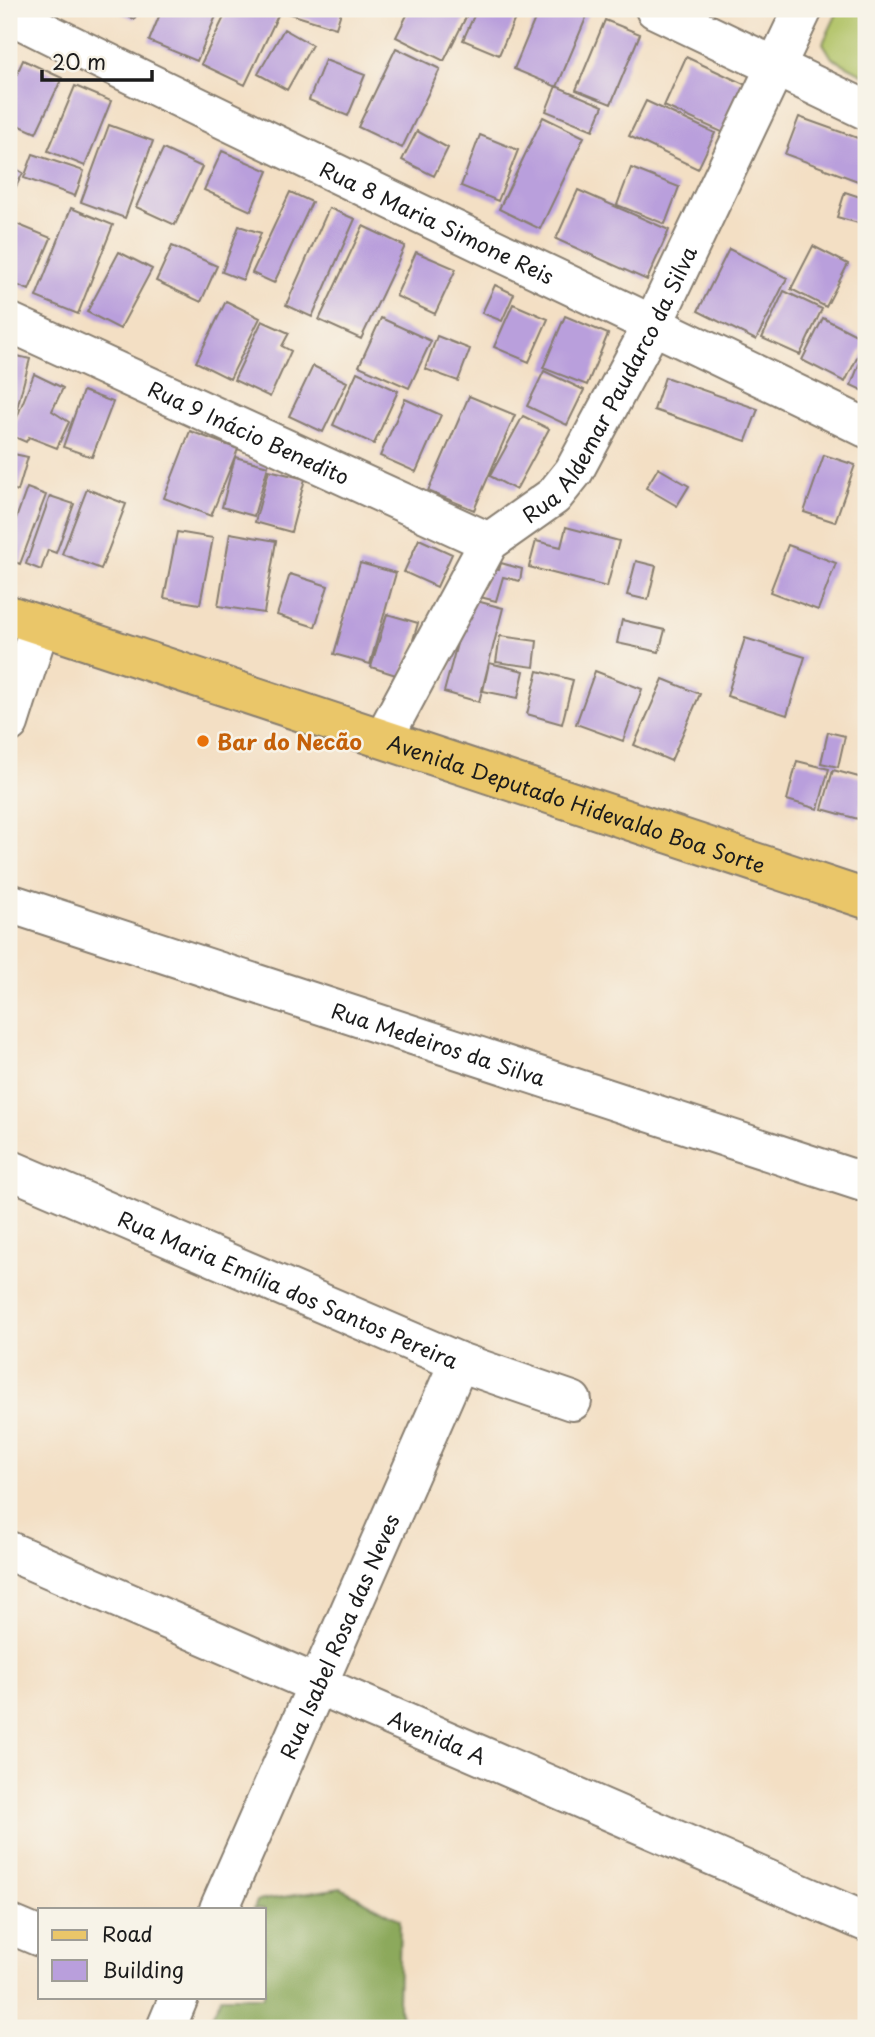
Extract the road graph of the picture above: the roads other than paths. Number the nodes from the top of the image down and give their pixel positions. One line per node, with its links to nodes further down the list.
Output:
1 (655, 9): 4 (street)
2 (803, 9): 4 (street, Rua Aldemar Paudarco da Silva)
3 (9, 14): 7 (street, Rua 8 Maria Simone Reis)
4 (775, 66): 5 (street); 7 (street, Rua Aldemar Paudarco da Silva)
5 (866, 110)
6 (9, 322): 9 (street, Rua 9 Inácio Benedito)
7 (653, 324): 8 (street, Rua 8 Maria Simone Reis); 9 (street, Rua Aldemar Paudarco da Silva)
8 (866, 428)
9 (489, 542): 12 (street, Rua Aldemar Paudarco da Silva)
10 (24, 620): 11 (street); 12 (main road, Avenida Deputado Hidevaldo Boa Sorte)
11 (9, 723)
12 (384, 737): 13 (main road, Avenida Deputado Hidevaldo Boa Sorte)
13 (866, 899)
14 (9, 903): 16 (street, Rua Medeiros da Silva)
15 (9, 1170): 17 (street, Rua Maria Emília dos Santos Pereira)
16 (866, 1183)
17 (459, 1362): 18 (street, Rua Maria Emília dos Santos Pereira); 20 (street, Rua Isabel Rosa das Neves)
18 (572, 1401)
19 (9, 1551): 20 (street, Avenida A)
20 (319, 1686): 21 (street, Rua Isabel Rosa das Neves); 22 (street, Avenida A)
21 (219, 1908)
22 (866, 1922)
23 (9, 1924): 24 (street)
24 (38, 1936)
25 (179, 1998): 26 (street)
26 (166, 2028)

